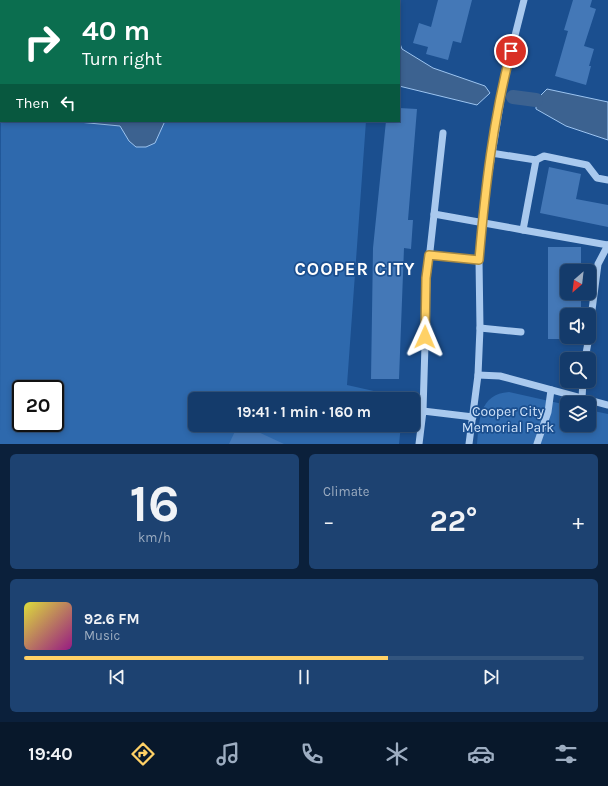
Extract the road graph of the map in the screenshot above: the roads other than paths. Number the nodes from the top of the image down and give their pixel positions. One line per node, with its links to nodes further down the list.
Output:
1 (524, 0): 3 (street)
2 (443, 133): 6 (street)
3 (491, 153): 4 (street); 7 (street)
4 (536, 160): 5 (street); 8 (street)
5 (608, 180)
6 (434, 214): 7 (street); 10 (street)
7 (483, 223): 8 (street); 11 (street)
8 (523, 230): 9 (street)
9 (608, 245): 12 (street)
10 (429, 255): 11 (street); 20 (street)
11 (479, 260): 13 (street)
12 (592, 308)
13 (480, 328): 14 (street); 15 (street)
14 (521, 332)
15 (478, 375): 16 (street); 21 (street)
16 (551, 390): 17 (street); 24 (street)
17 (574, 396)
18 (596, 402): 19 (street)
19 (608, 405)
20 (423, 412): 21 (street); 22 (street)
21 (473, 417): 23 (street)
22 (419, 444)
23 (469, 444)
24 (537, 444)

